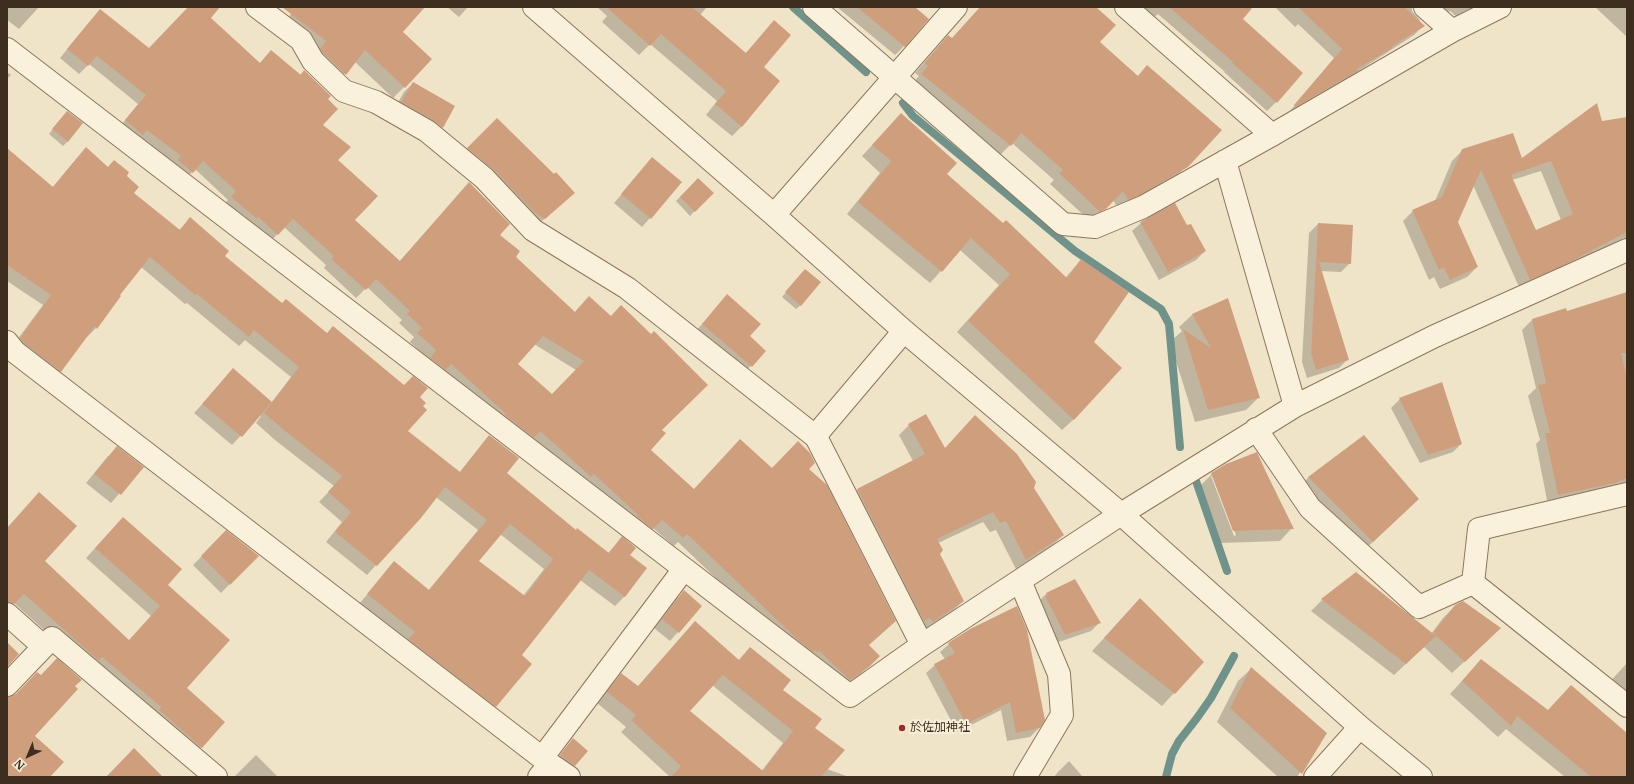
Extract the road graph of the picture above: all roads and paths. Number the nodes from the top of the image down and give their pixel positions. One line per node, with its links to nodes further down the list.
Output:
1 (257, 7): 19 (street)
2 (534, 7): 13 (street)
3 (814, 7): 10 (street)
4 (956, 7): 10 (street)
5 (1126, 7): 11 (street)
6 (1425, 7): 8 (street)
7 (1500, 7): 8 (street)
8 (1452, 31): 11 (street)
9 (7, 49): 22 (street)
10 (894, 77): 12 (street); 13 (street)
11 (1272, 135): 12 (street)
12 (1225, 161): 17 (street)
13 (774, 215): 15 (street)
14 (1627, 250): 17 (street)
15 (904, 331): 19 (street); 21 (street)
16 (7, 342): 31 (street)
17 (1295, 406): 18 (street)
18 (1256, 429): 21 (street); 24 (street)
19 (816, 437): 26 (street)
20 (1627, 494): 24 (street)
21 (1121, 514): 23 (street); 30 (street)
22 (684, 569): 26 (street); 31 (street)
23 (1020, 580): 26 (street); 34 (street)
24 (1473, 583): 29 (street)
25 (7, 614): 27 (street)
26 (922, 645)
27 (43, 646): 28 (street); 32 (street)
28 (7, 685)
29 (1627, 706)
30 (1360, 727): 35 (street); 36 (street)
31 (543, 766): 33 (street)
32 (216, 777)
33 (568, 777)
34 (1025, 777)
35 (1315, 777)
36 (1421, 777)

